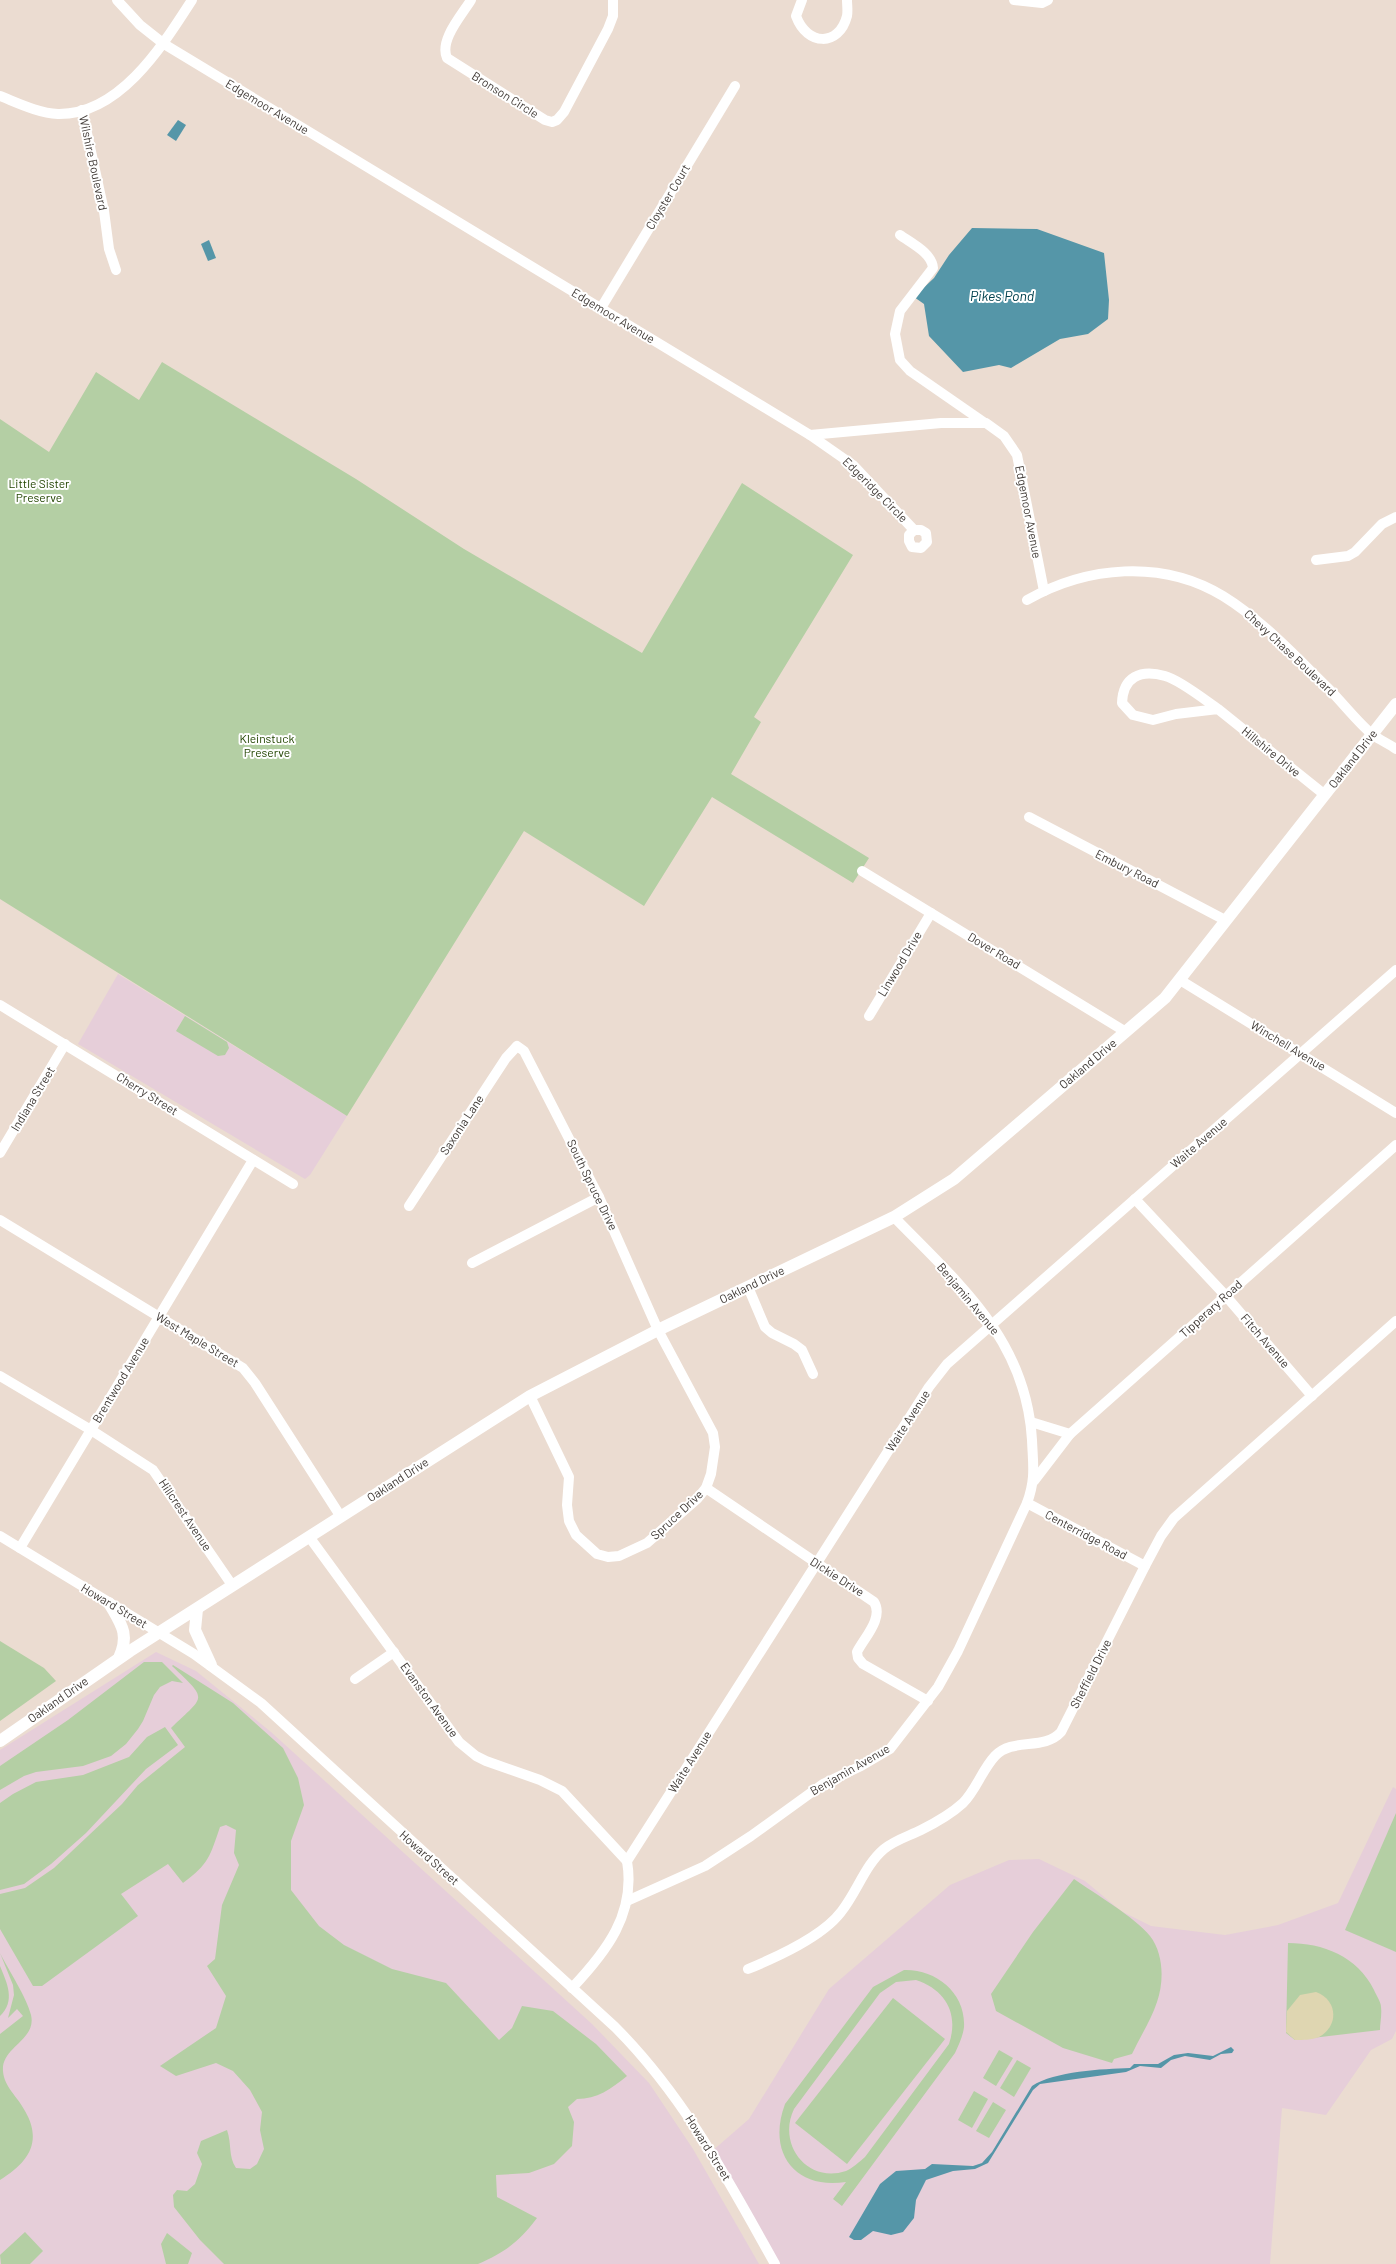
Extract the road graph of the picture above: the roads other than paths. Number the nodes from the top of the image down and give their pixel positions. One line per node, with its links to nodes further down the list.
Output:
1 (117, 0): 9 (street, Edgemoor Avenue)
2 (192, 0): 9 (street)
3 (471, 0): 4 (street, Bronson Circle)
4 (613, 0)
5 (802, 0): 6 (street)
6 (847, 0)
7 (1014, 0): 8 (street)
8 (1048, 0)
9 (164, 44): 12 (street); 15 (street, Edgemoor Avenue)
10 (735, 86): 15 (street, Cloyster Court)
11 (0, 96): 12 (street, Wilshire Boulevard)
12 (82, 110): 14 (street, Wilshire Boulevard)
13 (900, 236): 16 (street, Edgemoor Avenue)
14 (116, 270)
15 (600, 308): 17 (street, Edgemoor Avenue)
16 (986, 423): 17 (street); 21 (street, Edgemoor Avenue)
17 (810, 435): 19 (street, Edgeridge Circle)
18 (1396, 516): 20 (street)
19 (914, 530)
20 (1316, 560)
21 (1044, 591): 22 (street, Chevy Chase Boulevard); 25 (street, Chevy Chase Boulevard)
22 (1027, 600)
23 (1396, 704): 25 (main road, Oakland Drive)
24 (1218, 709): 24 (street, Hillshire Drive); 27 (street, Hillshire Drive)
25 (1372, 734): 26 (street, Chevy Chase Boulevard); 27 (main road, Oakland Drive)
26 (1396, 749)
27 (1325, 795): 31 (main road, Oakland Drive)
28 (1029, 817): 31 (street, Embury Road)
29 (862, 871): 30 (street, Dover Road)
30 (931, 913): 35 (street, Linwood Drive); 36 (street, Dover Road)
31 (1225, 920): 33 (main road, Oakland Drive)
32 (1396, 970): 39 (street, Waite Avenue)
33 (1180, 980): 36 (main road, Oakland Drive); 39 (street, Winchell Avenue)
34 (0, 1005): 37 (street, Cherry Street)
35 (869, 1016)
36 (1126, 1032): 48 (main road, Oakland Drive)
37 (65, 1044): 42 (street, Indiana Street); 43 (street, Cherry Street)
38 (517, 1046): 45 (street, South Spruce Drive); 47 (street, Saxonia Lane)
39 (1300, 1053): 40 (street, Winchell Avenue); 46 (street, Waite Avenue)
40 (1396, 1113)
41 (1396, 1146): 52 (street, Tipperary Road)
42 (0, 1153)
43 (253, 1160): 44 (street, Cherry Street); 53 (street, Brentwood Avenue)
44 (293, 1184)
45 (599, 1197): 50 (street); 56 (street, South Spruce Drive)
46 (1135, 1199): 52 (street, Fitch Avenue); 55 (street, Waite Avenue)
47 (409, 1206)
48 (894, 1217): 51 (main road, Oakland Drive); 55 (street, Benjamin Avenue)
49 (0, 1220): 53 (street, West Maple Street)
50 (472, 1263)
51 (748, 1287): 56 (main road, Oakland Drive); 57 (street)
52 (1225, 1296): 60 (street, Fitch Avenue); 63 (street, Tipperary Road)
53 (159, 1317): 62 (street, Brentwood Avenue); 67 (street, West Maple Street)
54 (1396, 1321): 60 (street, Sheffield Drive)
55 (993, 1324): 61 (street, Benjamin Avenue); 71 (street, Waite Avenue)
56 (658, 1330): 59 (main road, Oakland Drive); 65 (street, Spruce Drive)
57 (813, 1374)
58 (0, 1376): 62 (street, Hillcrest Avenue)
59 (530, 1396): 65 (street, Spruce Drive); 67 (main road, Oakland Drive)
60 (1312, 1396): 72 (street, Sheffield Drive)
61 (1031, 1422): 63 (street); 64 (street, Benjamin Avenue)
62 (91, 1430): 70 (street, Brentwood Avenue); 73 (street, Hillcrest Avenue)
63 (1070, 1434): 64 (street, Tipperary Road)
64 (1034, 1481): 66 (street, Benjamin Avenue)
65 (706, 1488): 71 (street, Dickie Drive)
66 (1027, 1503): 72 (street, Centerridge Road); 81 (street, Benjamin Avenue)
67 (341, 1517): 69 (main road, Oakland Drive)
68 (0, 1536): 70 (street, Howard Street)
69 (310, 1538): 73 (main road, Oakland Drive); 77 (street, Evanston Avenue)
70 (20, 1548): 74 (street, Howard Street)
71 (816, 1563): 81 (street, Dickie Drive); 83 (street, Waite Avenue)
72 (1145, 1566): 85 (street, Sheffield Drive)
73 (232, 1586): 75 (main road, Oakland Drive)
74 (110, 1603): 76 (street, Howard Street); 78 (main road)
75 (197, 1609): 76 (main road, Oakland Drive); 79 (main road)
76 (158, 1633): 78 (main road, Oakland Drive); 79 (street, Howard Street)
77 (394, 1652): 80 (street); 83 (street, Evanston Avenue)
78 (118, 1659): 82 (main road, Oakland Drive)
79 (211, 1665): 86 (street, Howard Street)
80 (355, 1679)
81 (928, 1700): 84 (street, Benjamin Avenue)
82 (0, 1740)
83 (627, 1861): 84 (street)
84 (627, 1901): 86 (street)
85 (748, 1969)
86 (572, 1988): 87 (street, Howard Street)
87 (775, 2264)

